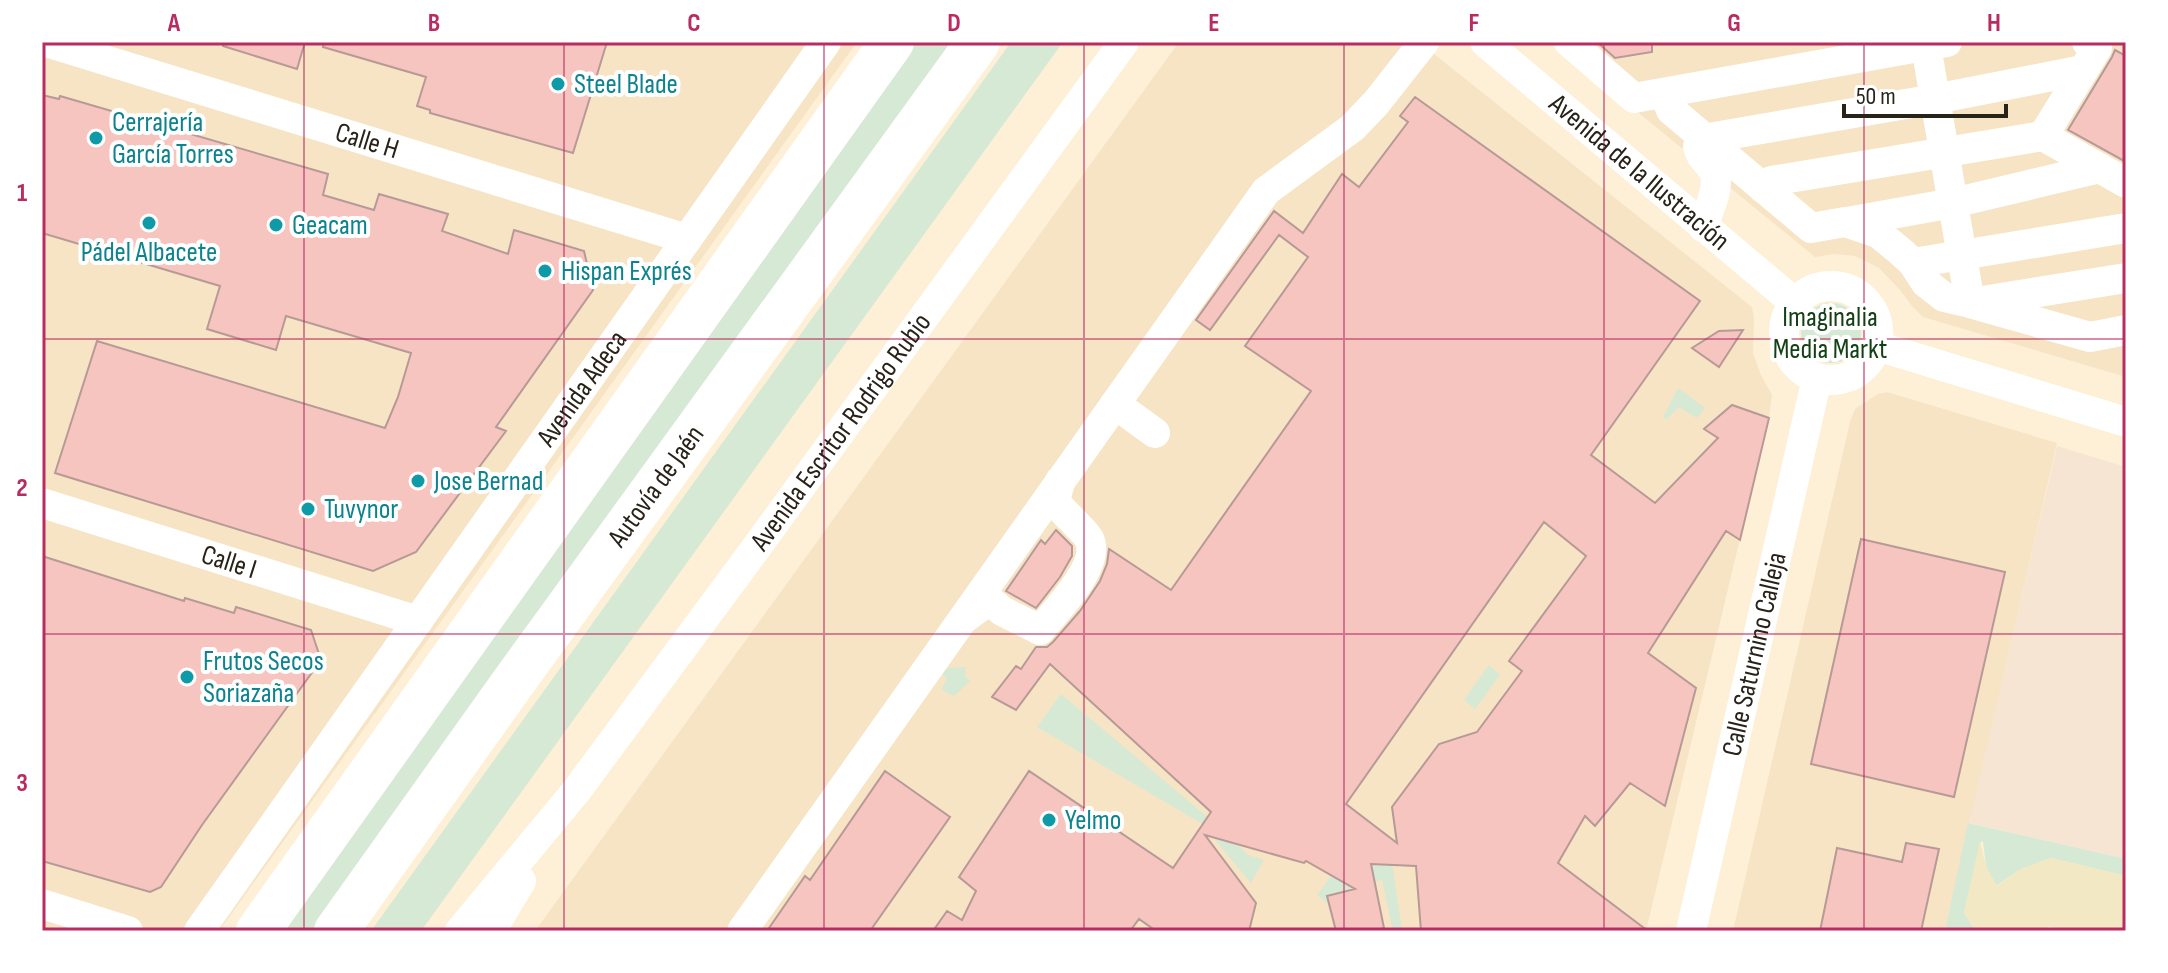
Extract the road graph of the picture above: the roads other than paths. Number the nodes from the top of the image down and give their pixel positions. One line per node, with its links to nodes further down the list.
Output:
1 (46, 42): 22 (street, Calle H)
2 (826, 42): 22 (street, Avenida Adeca)
3 (892, 42): 42 (highway)
4 (978, 42): 43 (highway, Autovía de Jaén)
5 (1424, 42): 31 (street)
6 (1485, 42): 20 (street, Avenida de la Ilustración)
7 (1569, 42): 11 (street)
8 (1937, 44): 11 (street); 12 (street)
9 (1120, 45): 38 (street, Avenida Escritor Rodrigo Rubio)
10 (2085, 56): 12 (street); 13 (street)
11 (1664, 93): 14 (street)
12 (1935, 99): 14 (street); 15 (street)
13 (2043, 136): 15 (street); 16 (street)
14 (1703, 139): 17 (street); 20 (street)
15 (1944, 151): 17 (street); 18 (street)
16 (2113, 175): 18 (street)
17 (1763, 188): 19 (street)
18 (1953, 203): 19 (street); 23 (street)
19 (1845, 222): 24 (street)
20 (1703, 227): 26 (street, Avenida de la Ilustración)
21 (2126, 228): 23 (street)
22 (687, 239): 37 (street, Avenida Adeca)
23 (1962, 255): 24 (street); 27 (street)
24 (1913, 263): 27 (street)
25 (2126, 278): 27 (street)
26 (1795, 303): 29 (street); 30 (street)
27 (1970, 303): 28 (street)
28 (2126, 330)
29 (1877, 346): 30 (street); 32 (street)
30 (1817, 378): 47 (street, Calle Saturnino Calleja)
31 (1115, 404): 33 (street); 34 (street)
32 (2126, 422)
33 (1155, 433)
34 (1060, 481): 36 (street); 36 (street)
35 (42, 503): 37 (street, Calle I)
36 (963, 619): 46 (street)
37 (418, 621): 41 (street, Avenida Adeca)
38 (563, 809): 44 (street, Avenida Escritor Rodrigo Rubio); 45 (street, Avenida Escritor Rodrigo Rubio)
39 (42, 904): 40 (street)
40 (128, 931)
41 (199, 931)
42 (258, 931)
43 (336, 931)
44 (460, 931)
45 (491, 931)
46 (742, 931)
47 (1691, 931)

